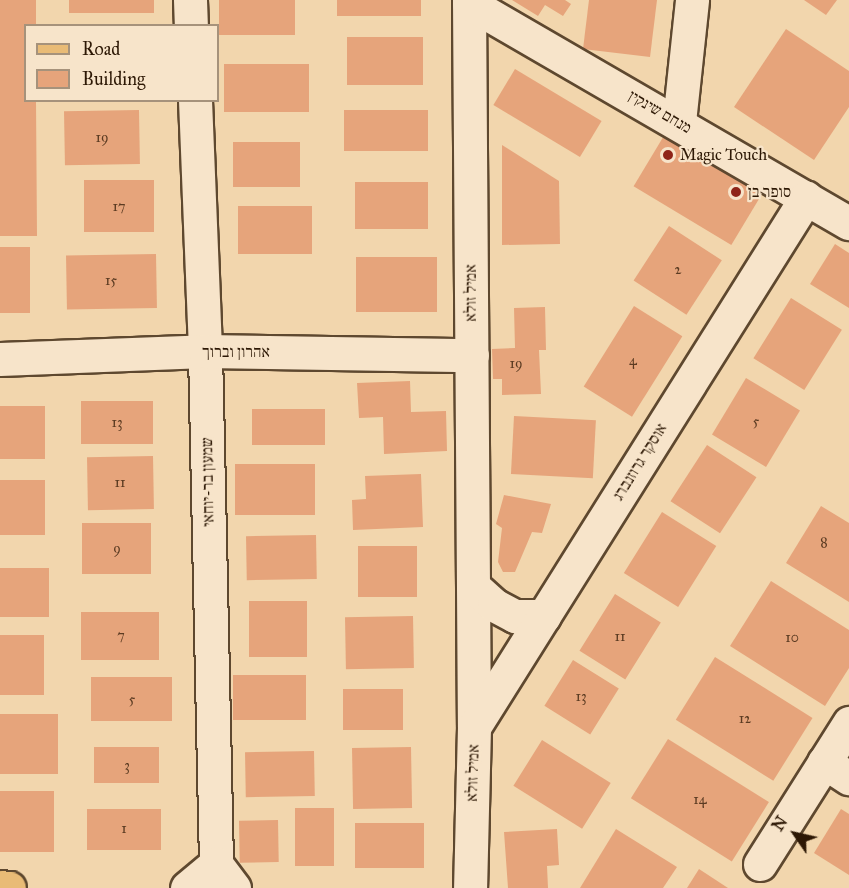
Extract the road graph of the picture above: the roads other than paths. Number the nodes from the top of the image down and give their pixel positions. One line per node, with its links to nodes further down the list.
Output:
1 (190, 0): 4 (street)
2 (692, 0): 6 (street)
3 (469, 1): 6 (street, מנחם שינקין); 10 (street, אמיל זולא)
4 (191, 24)
5 (195, 102): 9 (street, שמעון בר-יוחאי)
6 (679, 123): 7 (street, מנחם שינקין)
7 (806, 198): 8 (street, מנחם שינקין); 13 (street, אוסקר גרוזנברג)
8 (849, 223)
9 (205, 351): 10 (street, אהרון וברוך); 11 (street, אהרון וברוך); 18 (street, שמעון בר-יוחאי)
10 (472, 355): 12 (street, אמיל זולא)
11 (0, 359)
12 (473, 586): 13 (street); 15 (street, אמיל זולא)
13 (544, 616): 15 (street, אוסקר גרוזנברג)
14 (849, 723): 16 (street)
15 (474, 727): 22 (street, אמיל זולא)
16 (837, 770): 17 (street)
17 (760, 864)
18 (225, 876): 21 (street, שמעון בר-יוחאי)
19 (0, 887): 20 (main road)
20 (9, 888)
21 (187, 888)
22 (470, 888)

